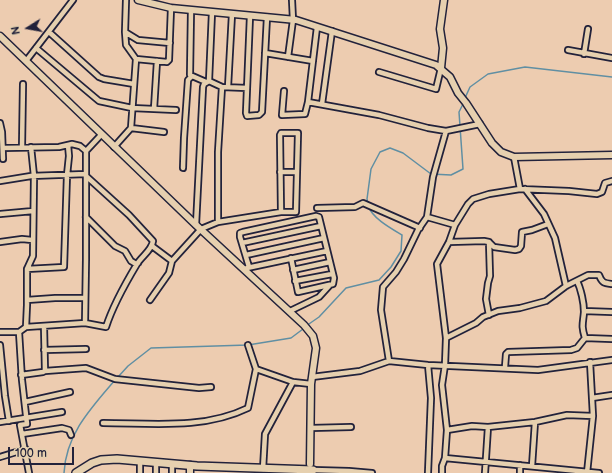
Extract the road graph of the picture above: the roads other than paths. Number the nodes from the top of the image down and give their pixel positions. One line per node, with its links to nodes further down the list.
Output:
1 (73, 0): 15 (street)
2 (126, 0): 16 (street)
3 (139, 0): 6 (main road)
4 (292, 0): 12 (street)
5 (444, 0): 30 (main road)
6 (171, 8): 7 (main road); 19 (street)
7 (191, 10): 8 (main road); 32 (street)
8 (212, 12): 9 (main road); 33 (street)
9 (232, 14): 10 (main road); 37 (street)
10 (250, 16): 11 (main road); 38 (street)
11 (267, 17): 12 (main road); 22 (street)
12 (293, 20): 13 (main road); 24 (street)
13 (317, 27): 17 (main road); 29 (street)
14 (588, 29): 23 (street)
15 (49, 32): 20 (street); 35 (street)
16 (125, 32): 19 (street); 26 (street)
17 (332, 32): 30 (main road); 41 (street)
18 (0, 36): 27 (main road)
19 (170, 44): 28 (street)
20 (36, 48): 27 (street); 42 (street)
21 (568, 50): 23 (street)
22 (265, 53): 24 (street); 38 (street)
23 (584, 54): 25 (street)
24 (288, 57): 29 (street)
25 (612, 58)
26 (136, 60): 28 (street); 35 (street)
27 (26, 61): 50 (main road)
28 (157, 61): 43 (street)
29 (313, 61): 40 (street)
30 (440, 68): 31 (street); 46 (main road)
31 (379, 72)
32 (191, 77): 33 (street); 62 (street)
33 (208, 82): 36 (street); 81 (street)
34 (23, 84): 57 (street)
35 (134, 84): 42 (street)
36 (222, 87): 37 (street); 77 (street)
37 (228, 87): 38 (street)
38 (247, 88)
39 (284, 91): 40 (street)
40 (308, 102): 41 (street)
41 (322, 104): 48 (street)
42 (132, 108): 43 (street); 47 (street)
43 (154, 109): 44 (street)
44 (176, 110)
45 (0, 123): 56 (street)
46 (480, 124): 48 (street); 60 (main road)
47 (131, 128): 49 (street); 55 (street)
48 (446, 130): 76 (street)
49 (164, 132)
50 (102, 135): 53 (street); 55 (main road)
51 (68, 145): 52 (street); 54 (street); 65 (street)
52 (80, 146): 53 (street); 58 (street)
53 (91, 146): 58 (street)
54 (31, 147): 57 (street); 67 (street)
55 (114, 147): 81 (main road)
56 (3, 148): 57 (street); 61 (street)
57 (22, 148)
58 (86, 151): 66 (street)
59 (612, 155): 60 (main road)
60 (514, 157): 70 (street)
61 (3, 159)
62 (183, 168)
63 (280, 172): 64 (street); 64 (street); 73 (street)
64 (297, 172): 73 (street)
65 (67, 175): 66 (street); 67 (street); 97 (street)
66 (86, 175): 75 (street); 89 (street)
67 (34, 176): 68 (street); 72 (street)
68 (0, 180)
69 (612, 182): 70 (street)
70 (523, 189): 78 (street); 79 (street)
71 (317, 208): 82 (street)
72 (33, 211): 74 (street); 84 (street)
73 (281, 212): 77 (street)
74 (0, 214)
75 (86, 217): 95 (street); 105 (street)
76 (426, 217): 79 (street); 82 (street)
77 (218, 222): 81 (street)
78 (548, 224): 87 (street); 104 (street)
79 (455, 225): 86 (street)
80 (321, 226): 83 (street); 88 (street); 88 (street)
81 (198, 227): 93 (street); 96 (main road)
82 (420, 228): 125 (street)
83 (324, 238): 90 (street); 91 (street)
84 (32, 240): 85 (street); 97 (street)
85 (0, 242)
86 (449, 242): 87 (street); 117 (street)
87 (489, 242): 111 (street)
88 (242, 243): 91 (street)
89 (152, 246): 93 (street); 95 (street)
90 (327, 251): 92 (street); 94 (street)
91 (246, 255): 96 (street)
92 (291, 258): 96 (street); 98 (street)
93 (172, 261): 107 (street)
94 (330, 262): 98 (street); 99 (street)
95 (138, 263): 112 (street)
96 (247, 268): 108 (main road)
97 (27, 269): 106 (street)
98 (293, 270): 100 (street)
99 (332, 274): 100 (street); 103 (street)
100 (295, 281): 103 (street)
101 (577, 281): 102 (street); 104 (street); 109 (street)
102 (612, 284)
103 (329, 286): 108 (street)
104 (566, 286): 111 (street)
105 (86, 298): 106 (street); 112 (street)
106 (27, 300): 114 (street)
107 (150, 300)
108 (290, 311): 133 (main road)
109 (584, 311): 110 (street); 118 (street)
110 (612, 312)
111 (488, 315): 117 (street)
112 (85, 323): 113 (street)
113 (44, 326): 114 (street); 123 (street)
114 (26, 327): 116 (street)
115 (0, 332): 116 (street)
116 (19, 332): 132 (street)
117 (446, 338): 128 (street)
118 (585, 338): 119 (street); 129 (street)
119 (612, 339)
120 (0, 345): 143 (street)
121 (248, 345): 130 (street)
122 (86, 349): 123 (street)
123 (44, 350): 131 (street)
124 (612, 360): 126 (street)
125 (389, 361): 127 (street); 133 (street)
126 (590, 362): 129 (street); 138 (street)
127 (428, 365): 128 (street); 177 (street)
128 (444, 365): 129 (street); 150 (street)
129 (505, 367)
130 (256, 369): 134 (street); 146 (street)
131 (45, 371): 132 (street); 135 (street)
132 (21, 375): 139 (street)
133 (312, 381): 134 (street); 149 (main road)
134 (293, 382): 165 (street)
135 (211, 387)
136 (70, 392): 139 (street)
137 (612, 395): 138 (street)
138 (592, 398): 141 (street)
139 (25, 402): 142 (street)
140 (62, 412): 142 (street)
141 (593, 416): 145 (street); 181 (street)
142 (27, 418): 143 (street); 151 (street)
143 (9, 421): 144 (street)
144 (0, 422)
145 (535, 422): 148 (street); 161 (street)
146 (103, 423)
147 (351, 427): 149 (street)
148 (488, 427): 150 (street); 156 (street)
149 (311, 428): 166 (main road)
150 (447, 430): 155 (street)
151 (22, 434): 152 (street); 153 (street)
152 (71, 435)
153 (26, 449): 154 (street); 171 (street)
154 (0, 457)
155 (446, 458): 156 (street); 178 (street)
156 (486, 461): 160 (street); 179 (street)
157 (140, 462): 158 (main road); 169 (main road); 172 (street)
158 (156, 463): 159 (main road); 173 (street)
159 (172, 464): 162 (main road); 174 (street)
160 (520, 465): 161 (street); 180 (street)
161 (532, 466): 181 (street)
162 (190, 469): 163 (main road)
163 (211, 470): 164 (main road)
164 (232, 470): 167 (main road)
165 (265, 470): 167 (main road); 168 (main road)
166 (310, 470): 168 (main road); 170 (street)
167 (250, 471)
168 (282, 471)
169 (77, 472)
170 (349, 472): 175 (street)
171 (29, 473)
172 (140, 473)
173 (156, 473)
174 (172, 473)
175 (369, 473): 176 (street)
176 (372, 473)
177 (428, 473)
178 (442, 473)
179 (485, 473)
180 (520, 473)
181 (587, 473): 182 (street)
182 (599, 473)

